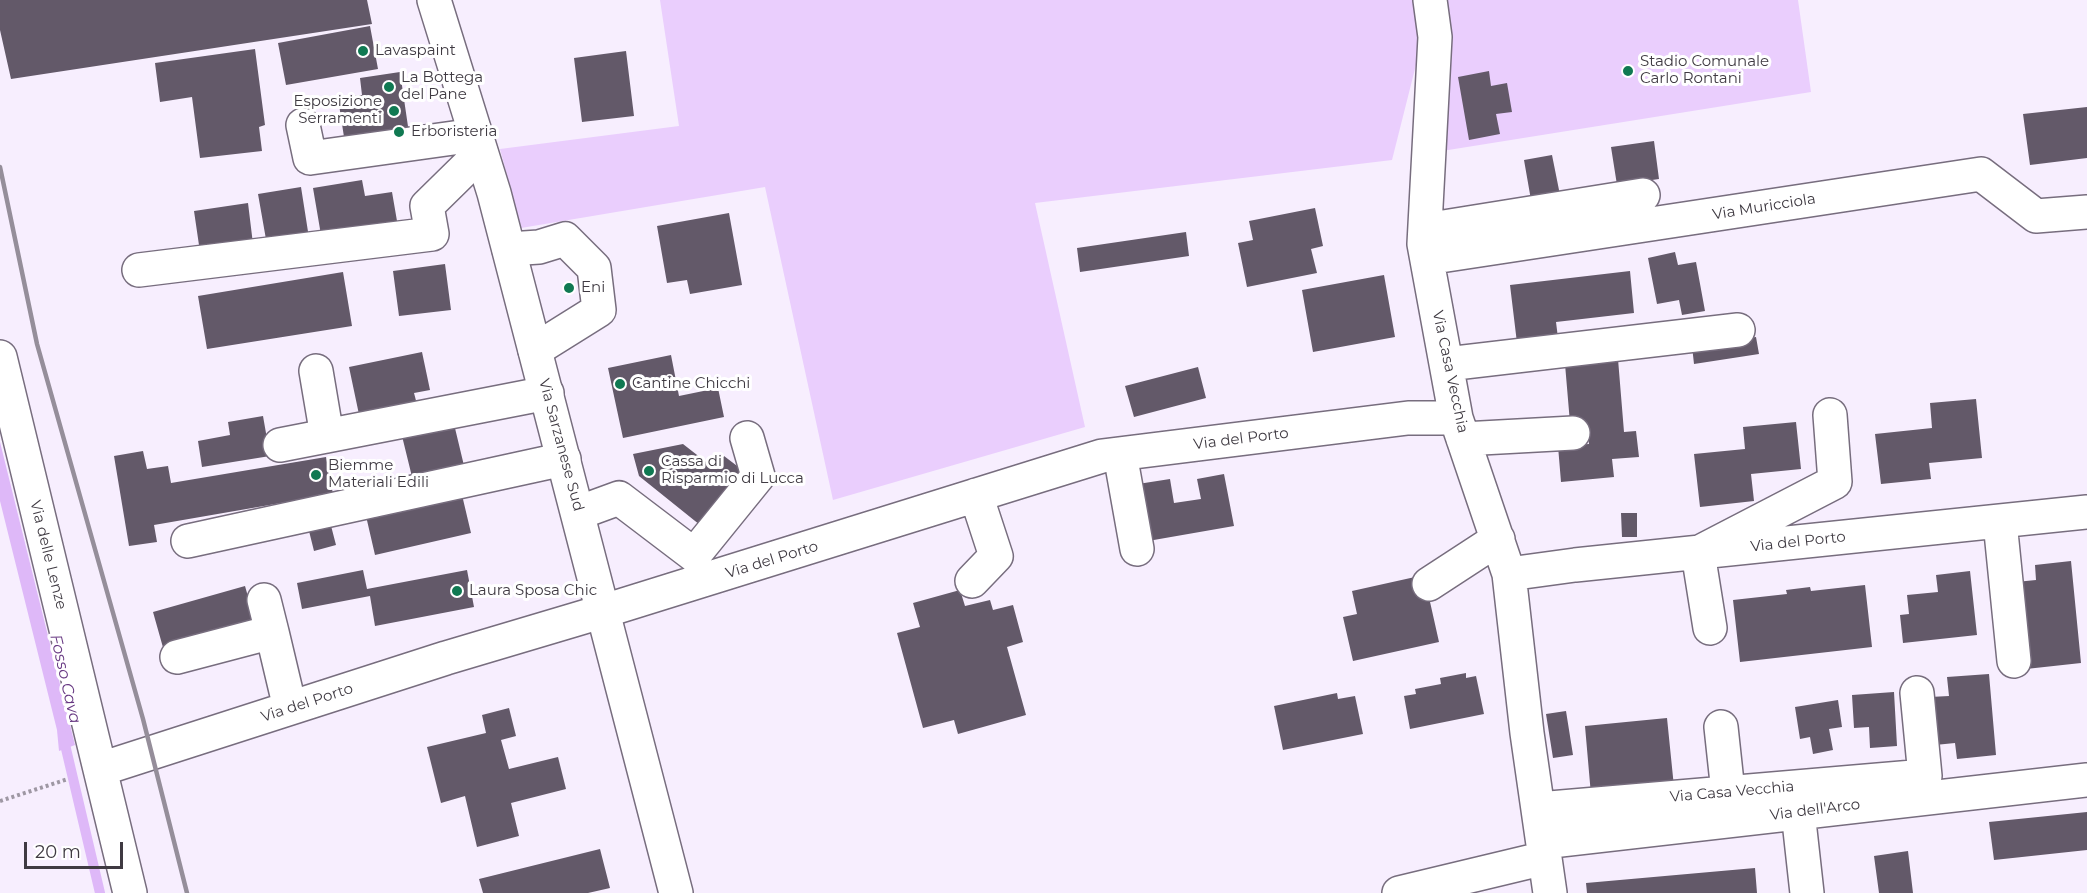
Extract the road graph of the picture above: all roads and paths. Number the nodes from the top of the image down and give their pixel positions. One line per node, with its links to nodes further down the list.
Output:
1 (434, 0): 4 (street, Via Sarzanese Sud)
2 (1430, 0): 7 (street, Via Casa Vecchia)
3 (303, 125): 4 (street)
4 (478, 144): 8 (street, Via Sarzanese Sud); 9 (street)
5 (1643, 195): 7 (street)
6 (2087, 212): 7 (street, Via Muricciola)
7 (1426, 244): 13 (street, Via Casa Vecchia)
8 (509, 249): 11 (street, Via Sarzanese Sud); 11 (street)
9 (139, 270)
10 (1738, 330): 13 (street)
11 (536, 350): 15 (street, Via Sarzanese Sud)
12 (0, 357): 46 (street, Via delle Lenze)
13 (1447, 364): 17 (street, Via Casa Vecchia)
14 (316, 371): 19 (street)
15 (547, 393): 19 (street); 23 (street, Via Sarzanese Sud)
16 (1830, 415): 31 (street)
17 (1460, 429): 18 (street, Via del Porto); 22 (street, Via del Porto); 28 (street, Via Casa Vecchia)
18 (1573, 433)
19 (327, 436): 21 (street)
20 (747, 438): 32 (street)
21 (280, 445)
22 (1120, 454): 24 (street, Via del Porto); 30 (street)
23 (564, 459): 26 (street, Via Sarzanese Sud); 29 (street)
24 (976, 495): 34 (street, Via del Porto); 35 (street)
25 (2087, 512): 27 (street, Via del Porto)
26 (578, 513): 32 (street); 38 (street, Via Sarzanese Sud)
27 (2000, 522): 31 (street, Via del Porto); 42 (street)
28 (1498, 539): 33 (street, Via Casa Vecchia); 36 (street)
29 (188, 541)
30 (1137, 549)
31 (1698, 553): 33 (street, Via del Porto); 39 (street)
32 (694, 555): 34 (street)
33 (1509, 574): 51 (street, Via Casa Vecchia)
34 (721, 575): 38 (street, Via del Porto)
35 (972, 581)
36 (1429, 584)
37 (264, 600): 40 (street)
38 (604, 611): 44 (street, Via del Porto); 55 (street, Via Sarzanese Sud)
39 (1710, 628)
40 (272, 632): 41 (street); 44 (street)
41 (177, 657)
42 (2014, 661)
43 (1917, 693): 49 (street, Via Casa Vecchia)
44 (290, 708): 46 (street, Via del Porto)
45 (1721, 727): 49 (street)
46 (101, 769): 54 (street, Via delle Lenze)
47 (2087, 780): 52 (street, Via dell'Arco)
48 (59, 782): 50 (path)
49 (1728, 792): 51 (street, Via Casa Vecchia)
50 (0, 801)
51 (1538, 809): 53 (street, Via Casa Vecchia)
52 (1798, 812): 53 (street, Via dell'Arco); 58 (street)
53 (1544, 850): 56 (street, Via dell'Arco); 57 (street, Via Casa Vecchia)
54 (130, 893)
55 (676, 893)
56 (1399, 893)
57 (1550, 893)
58 (1807, 893)

